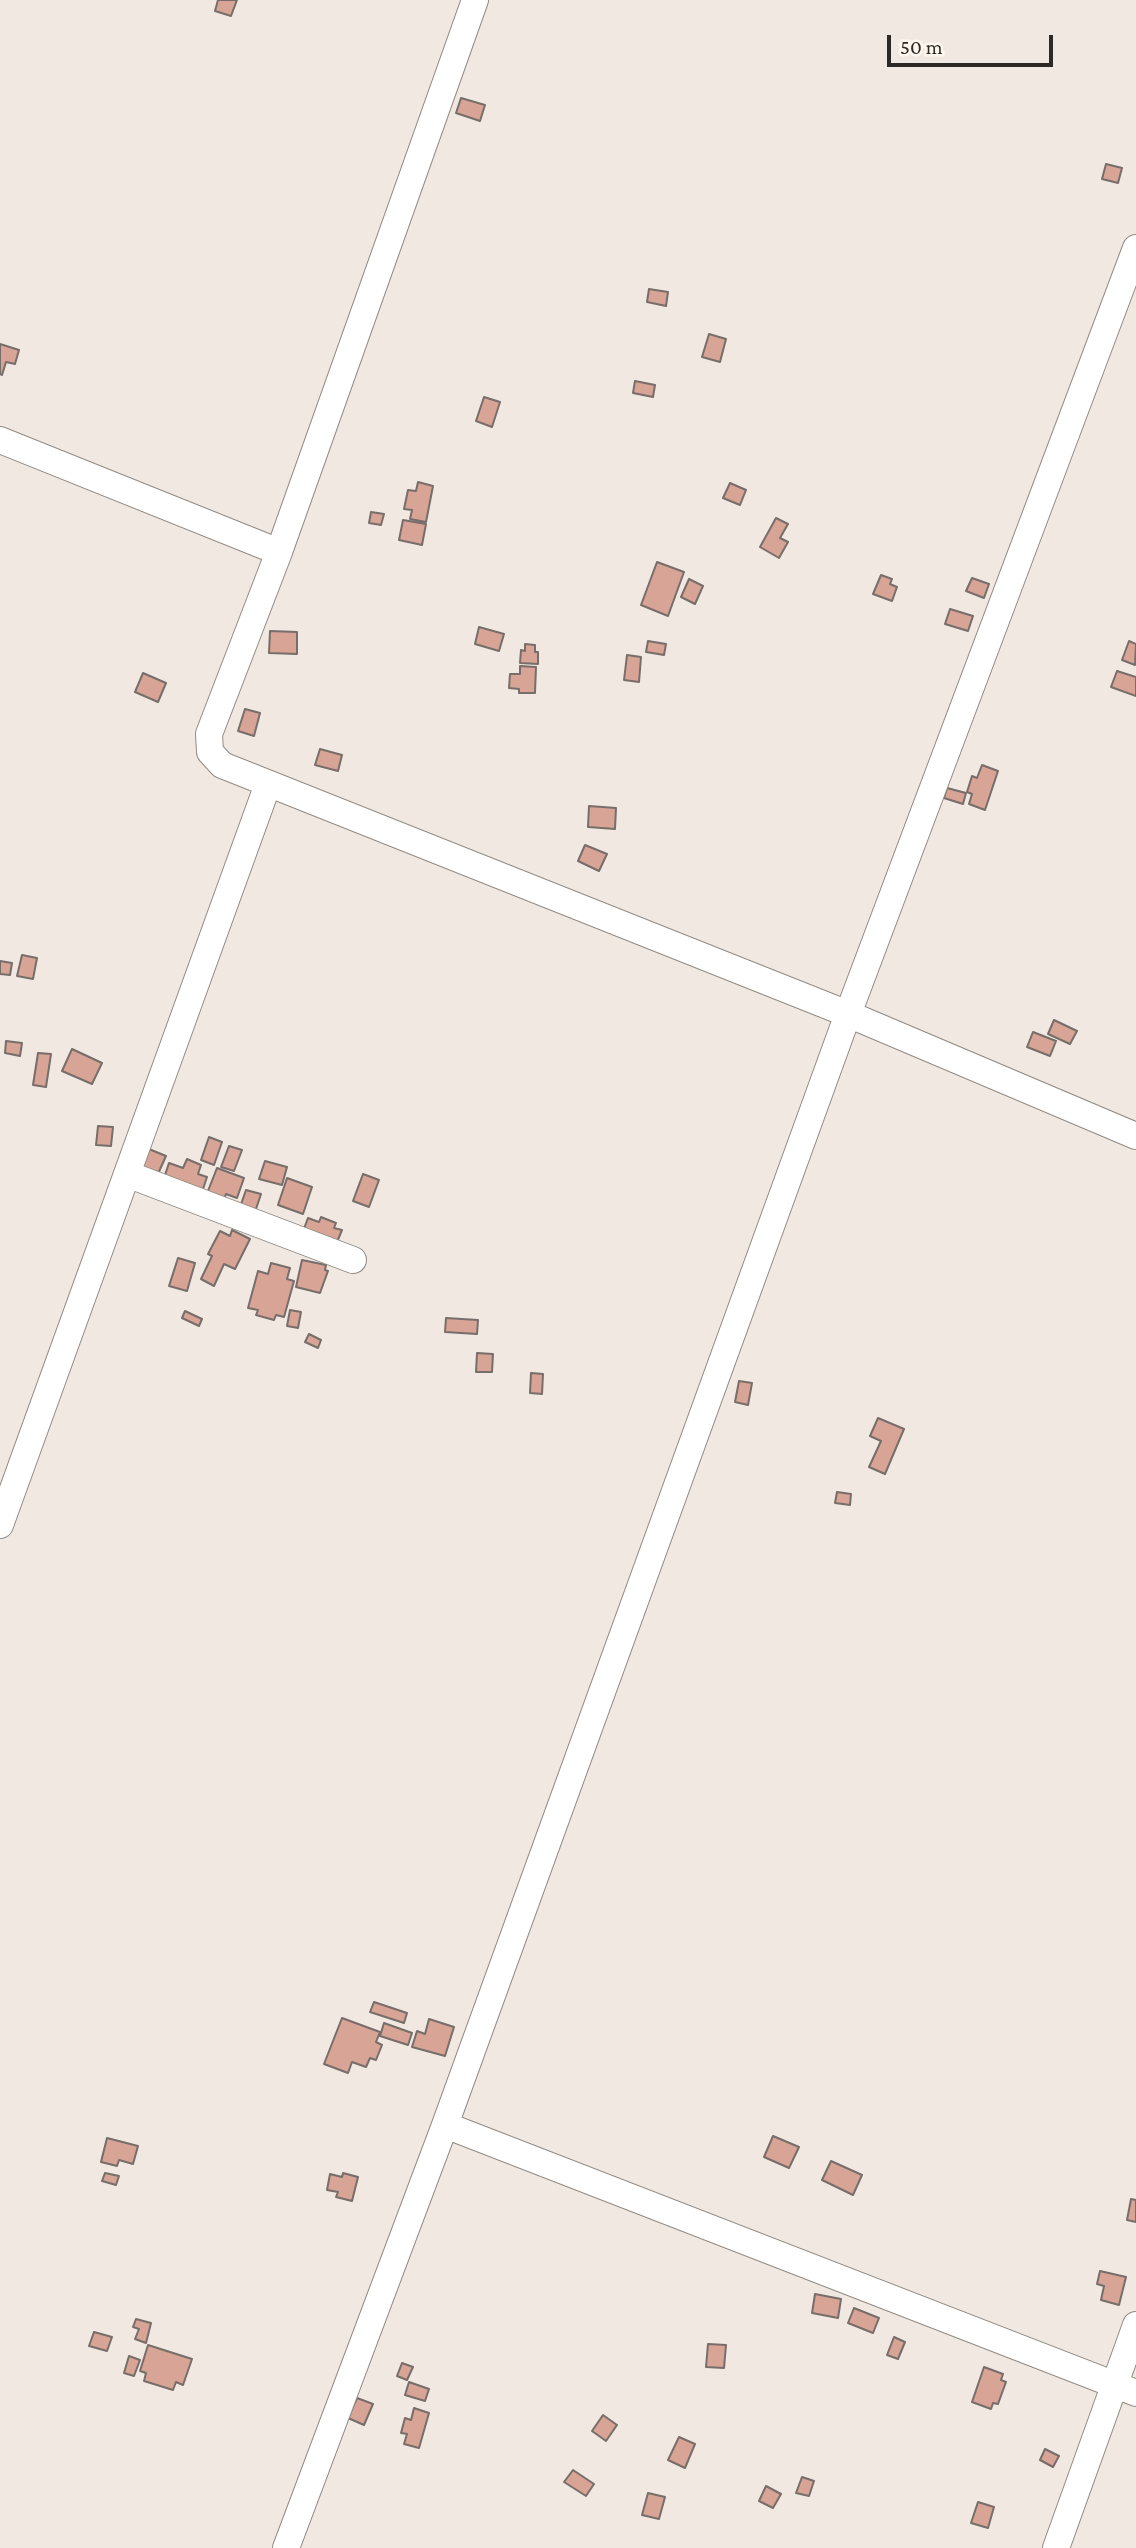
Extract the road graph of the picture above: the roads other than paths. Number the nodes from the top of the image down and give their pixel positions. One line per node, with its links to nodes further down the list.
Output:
1 (475, 0): 4 (street)
2 (1136, 248): 6 (street)
3 (0, 440): 4 (street)
4 (279, 552): 5 (street)
5 (268, 784): 6 (street); 8 (street)
6 (848, 1014): 7 (street); 11 (street)
7 (1136, 1136)
8 (127, 1174): 9 (street); 10 (street)
9 (354, 1260)
10 (0, 1525)
11 (444, 2125): 13 (street); 14 (street)
12 (1136, 2325): 13 (street)
13 (1126, 2389): 15 (street)
14 (286, 2548)
15 (1056, 2548)

